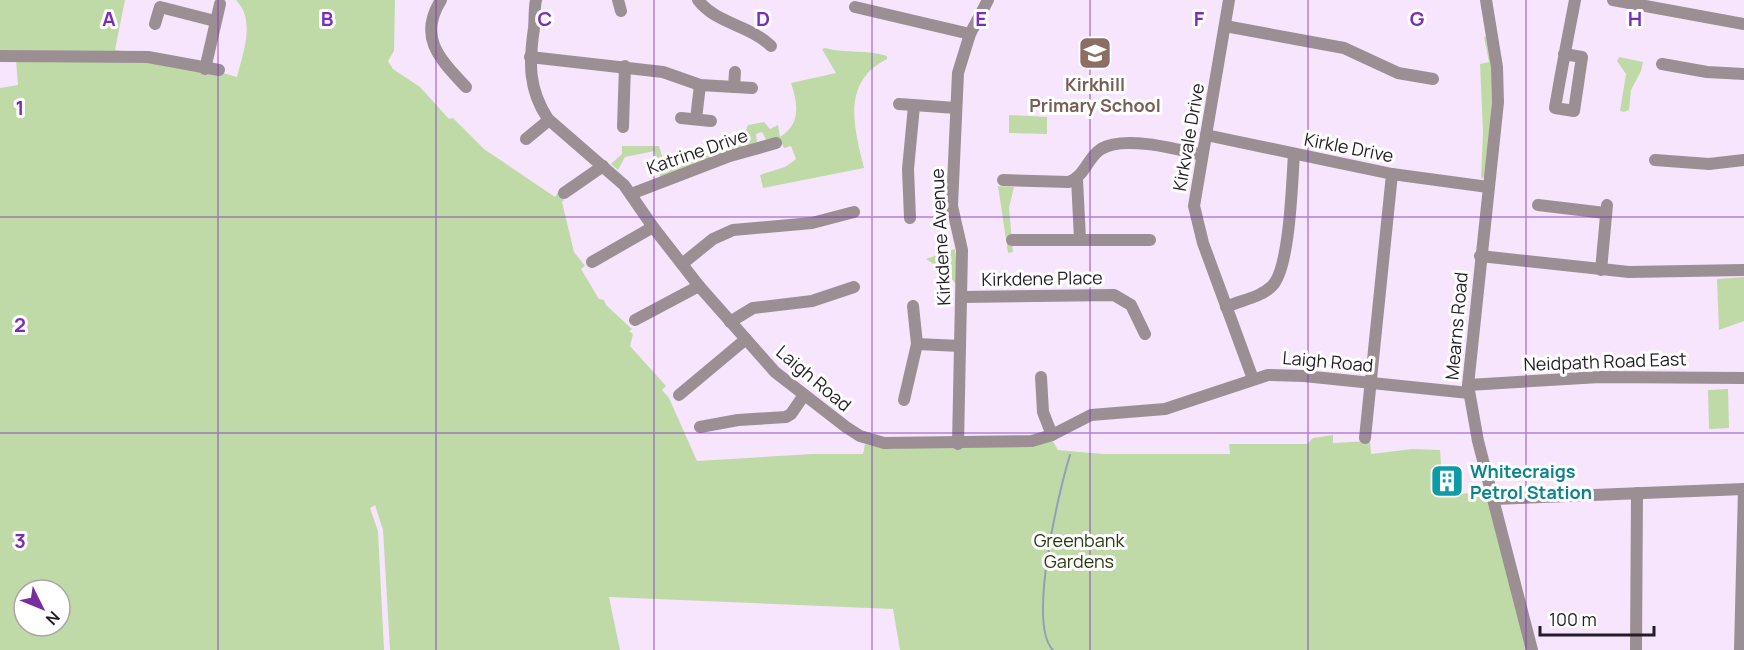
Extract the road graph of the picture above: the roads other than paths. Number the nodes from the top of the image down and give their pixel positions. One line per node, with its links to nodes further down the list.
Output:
1 (441, 0): 29 (street)
2 (536, 0): 21 (street, Laigh Road)
3 (698, 0): 17 (street)
4 (988, 0): 16 (street, Kirkdene Avenue)
5 (1229, 0): 15 (street, Kirkvale Drive)
6 (1486, 0): 59 (street, Mearns Road)
7 (1575, 0): 19 (street)
8 (1613, 0): 13 (street)
9 (220, 4): 11 (street)
10 (860, 11): 16 (street)
11 (215, 21): 12 (street); 24 (street)
12 (155, 24)
13 (1744, 24)
14 (767, 26): 17 (street)
15 (1226, 26): 30 (street); 46 (street, Kirkvale Drive)
16 (970, 34): 37 (street, Kirkdene Avenue)
17 (760, 37): 18 (street)
18 (771, 46)
19 (1564, 54)
20 (0, 56): 24 (street)
21 (530, 57): 23 (street); 42 (street, Laigh Road)
22 (465, 66): 29 (street)
23 (625, 66): 31 (street); 38 (street)
24 (205, 69): 26 (street)
25 (1670, 69): 28 (street)
26 (219, 70)
27 (735, 72): 33 (street)
28 (1744, 74)
29 (455, 75): 32 (street)
30 (1434, 79)
31 (700, 85): 33 (street); 41 (street)
32 (466, 87)
33 (734, 87): 34 (street)
34 (752, 88)
35 (899, 104): 36 (street)
36 (914, 106): 37 (street); 63 (street)
37 (956, 108): 75 (street, Kirkdene Avenue)
38 (624, 110): 39 (street); 44 (street)
39 (638, 110)
40 (681, 118): 41 (street)
41 (696, 119): 43 (street)
42 (549, 120): 47 (street); 54 (street, Laigh Road)
43 (711, 121)
44 (623, 127)
45 (759, 134): 49 (street)
46 (1206, 135): 50 (street, Kirkle Drive); 51 (street, Kirkvale Drive)
47 (526, 139)
48 (776, 143): 49 (street, Katrine Drive)
49 (764, 147): 60 (street, Katrine Drive)
50 (1294, 154): 55 (street, Kirkle Drive); 76 (street)
51 (1202, 155): 56 (street); 76 (street, Kirkvale Drive)
52 (1655, 160): 53 (street)
53 (1744, 160)
54 (603, 166): 58 (street); 60 (street, Laigh Road)
55 (1392, 174): 59 (street, Kirkle Drive); 86 (street)
56 (1077, 178): 57 (street); 65 (street)
57 (1003, 180)
58 (567, 186)
59 (1488, 187): 68 (street, Mearns Road)
60 (631, 194): 64 (street, Laigh Road)
61 (1538, 205): 71 (street)
62 (848, 210): 70 (street)
63 (913, 211)
64 (653, 227): 69 (street); 70 (street, Laigh Road)
65 (1080, 239): 66 (street); 67 (street)
66 (1012, 240)
67 (1150, 240)
68 (1480, 256): 71 (street); 88 (street, Mearns Road)
69 (599, 262)
70 (682, 264): 73 (street, Laigh Road)
71 (1601, 270): 72 (street)
72 (1744, 270)
73 (699, 286): 78 (street); 79 (street, Laigh Road)
74 (854, 287): 79 (street)
75 (962, 297): 80 (street, Kirkdene Place); 83 (street, Kirkdene Avenue)
76 (1226, 307): 85 (street, Kirkvale Drive)
77 (917, 313): 82 (street)
78 (643, 320)
79 (730, 322): 81 (street, Laigh Road)
80 (1146, 327)
81 (746, 339): 89 (street); 90 (street, Laigh Road)
82 (917, 344): 83 (street); 91 (street)
83 (960, 346): 95 (street, Kirkdene Avenue)
84 (1744, 378): 88 (street, Neidpath Road East)
85 (1253, 379): 86 (street, Laigh Road); 93 (street, Laigh Road)
86 (1370, 382): 88 (street, Laigh Road); 94 (street)
87 (1038, 384): 93 (street)
88 (1468, 389): 98 (street, Mearns Road)
89 (679, 395)
90 (804, 395): 92 (street); 95 (street, Laigh Road)
91 (908, 396)
92 (704, 423)
93 (1052, 435): 95 (street, Laigh Road)
94 (1365, 438)
95 (958, 444)
96 (1744, 489): 97 (street); 101 (street)
97 (1637, 493): 98 (street); 100 (street)
98 (1494, 499): 99 (street, Mearns Road)
99 (1532, 650)
100 (1636, 650)
101 (1740, 650)

